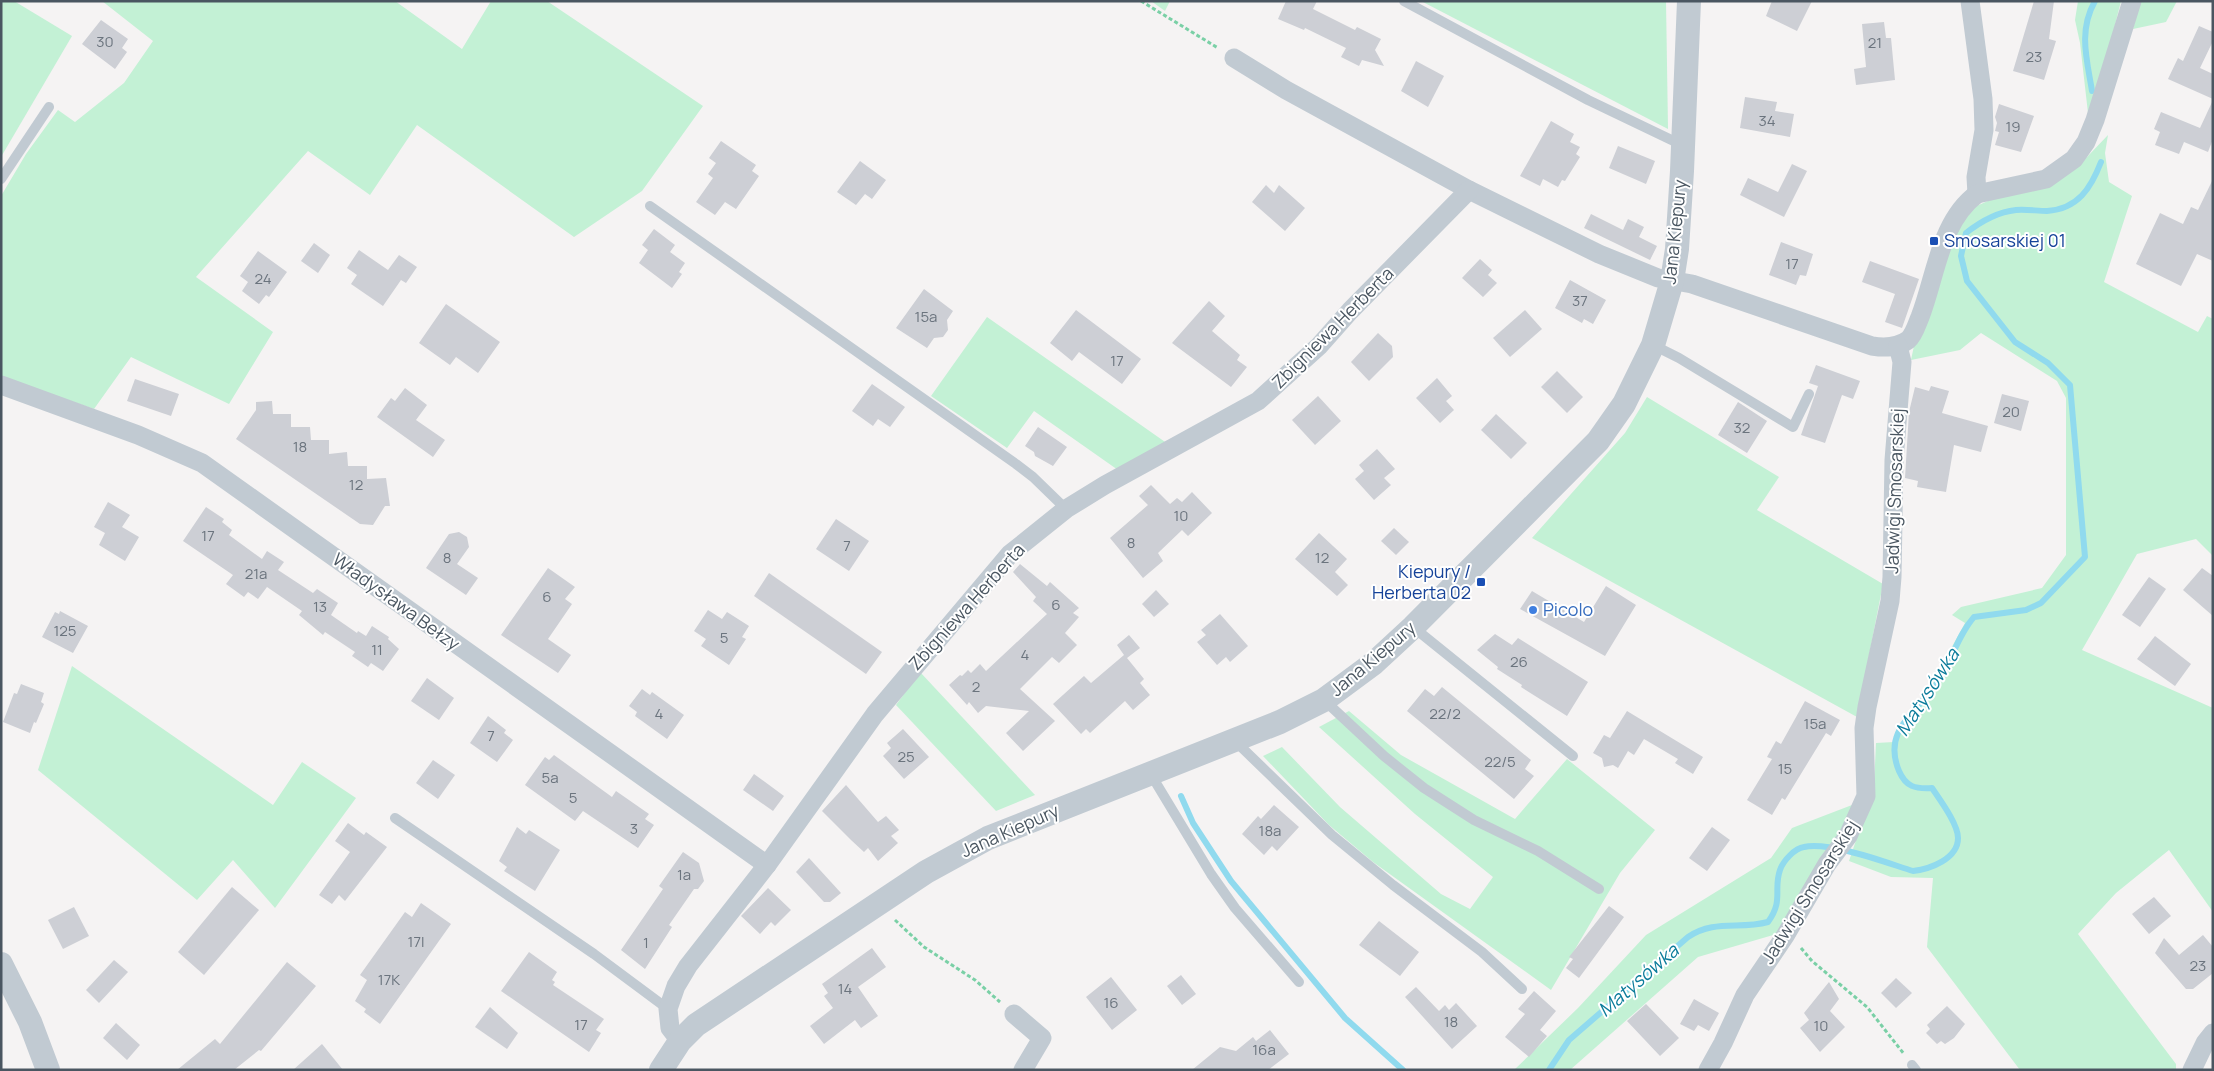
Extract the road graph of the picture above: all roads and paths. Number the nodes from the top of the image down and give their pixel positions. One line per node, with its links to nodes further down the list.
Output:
1 (1141, 1): 6 (path)
2 (1404, 1): 8 (lane)
3 (1690, 1): 8 (street, Jana Kiepury)
4 (1970, 1): 11 (street)
5 (2132, 1): 11 (street)
6 (1234, 58): 10 (street)
7 (49, 108): 9 (lane)
8 (1683, 146): 13 (street, Jana Kiepury)
9 (1, 179)
10 (1469, 190): 13 (street); 18 (street, Zbigniewa Herberta)
11 (1977, 194): 15 (street)
12 (650, 206): 18 (lane)
13 (1672, 281): 14 (street, Jana Kiepury); 15 (street)
14 (1653, 345): 17 (lane); 19 (street, Jana Kiepury)
15 (1898, 346): 28 (street, Jadwigi Smosarskiej)
16 (1, 385): 25 (street, Władysława Bełzy)
17 (1809, 394)
18 (1066, 509): 25 (street, Zbigniewa Herberta)
19 (1413, 627): 20 (street, Jana Kiepury); 22 (lane)
20 (1324, 700): 21 (street, Jana Kiepury); 26 (lane)
21 (1234, 741): 23 (street, Jana Kiepury); 31 (lane)
22 (1573, 756)
23 (1150, 773): 27 (street, Jana Kiepury); 30 (lane)
24 (395, 818): 32 (lane)
25 (767, 866): 32 (street, Zbigniewa Herberta)
26 (1599, 889)
27 (878, 904): 33 (path); 35 (street, Jana Kiepury)
28 (1788, 929): 36 (path); 40 (street, Jadwigi Smosarskiej)
29 (1, 964): 37 (street)
30 (1299, 982)
31 (1522, 989)
32 (668, 1009): 35 (street)
33 (1014, 1014): 39 (street)
34 (2213, 1033): 41 (street)
35 (680, 1041): 38 (street, Jana Kiepury)
36 (1914, 1067)
37 (48, 1070)
38 (661, 1070)
39 (1023, 1070)
40 (1708, 1070)
41 (2192, 1070)

